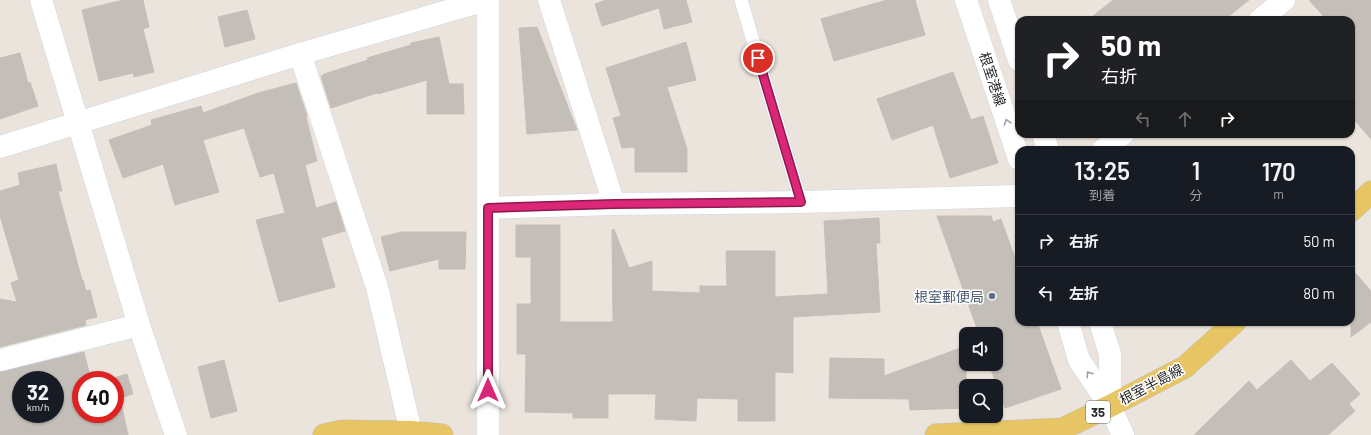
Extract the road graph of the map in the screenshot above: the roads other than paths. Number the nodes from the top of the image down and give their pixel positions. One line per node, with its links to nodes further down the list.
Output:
1 (40, 0): 11 (street)
2 (487, 0): 10 (street); 21 (street)
3 (549, 0): 19 (street)
4 (741, 0): 18 (lane)
5 (966, 0): 15 (street, 根室港線, one-way to 5)
6 (999, 0): 9 (street)
7 (1284, 0): 8 (street)
8 (1265, 16)
9 (1015, 48)
10 (300, 54): 11 (street); 28 (street)
11 (78, 123): 14 (street); 22 (street)
12 (1118, 138): 13 (street)
13 (1109, 146)
14 (0, 147)
15 (1015, 147)
16 (1371, 192): 20 (main road)
17 (1015, 196): 18 (street)
18 (801, 202): 19 (street)
19 (614, 204): 21 (street)
20 (1355, 207)
21 (488, 208): 32 (street)
22 (139, 325): 26 (street); 29 (street)
23 (1069, 326): 27 (street, one-way to 23)
24 (1101, 326): 27 (street)
25 (1231, 326): 27 (main road, 根室半島線 / 35)
26 (0, 360)
27 (1110, 406): 33 (main road, 根室半島線 / 35); 34 (street)
28 (411, 432): 30 (main road); 31 (main road)
29 (176, 435)
30 (324, 435)
31 (442, 435)
32 (488, 435)
33 (936, 435)
34 (1123, 435)

